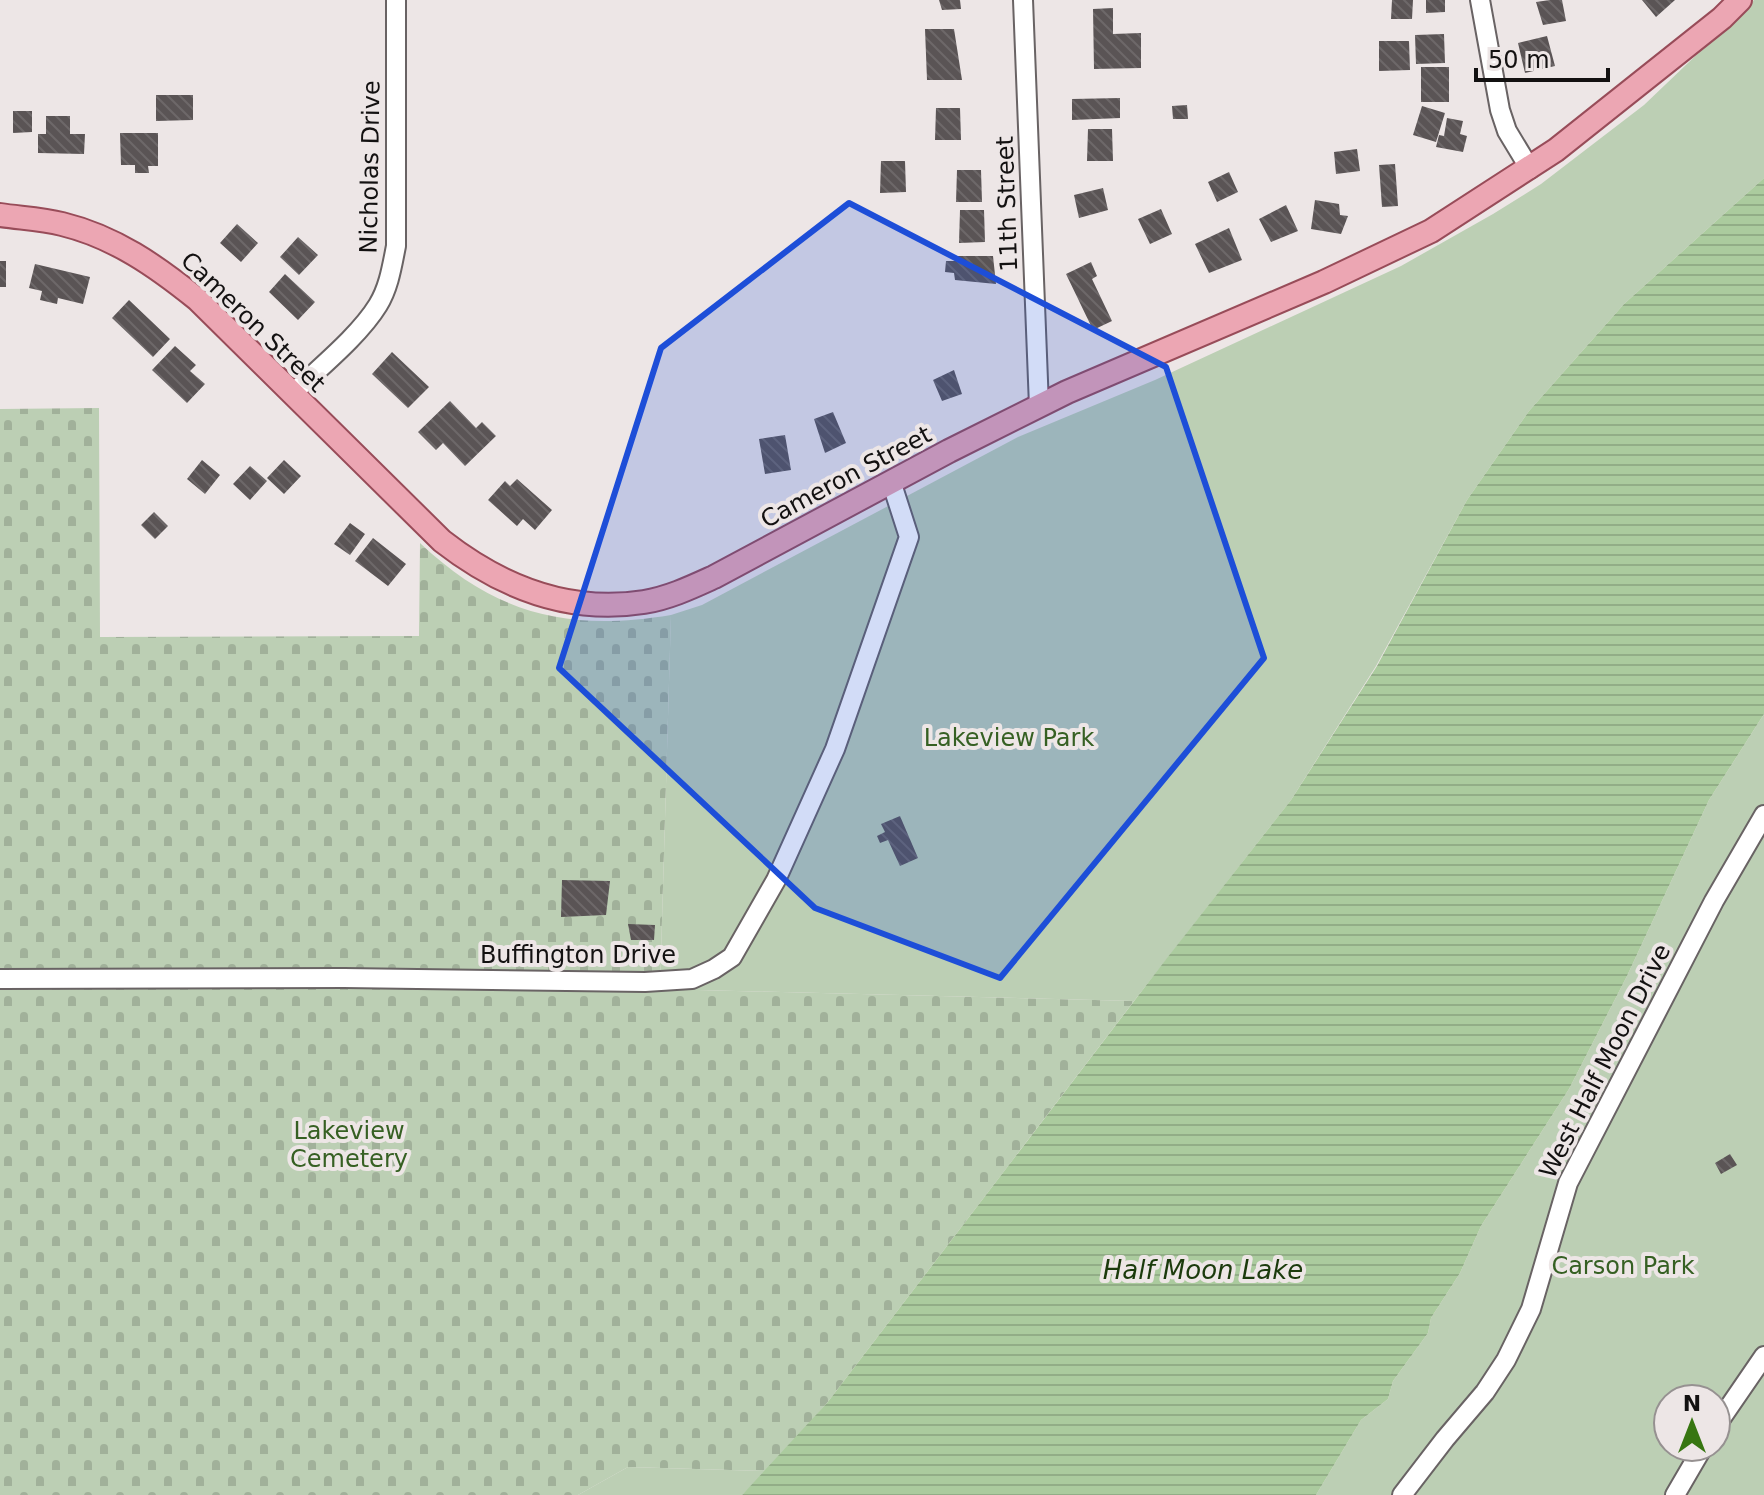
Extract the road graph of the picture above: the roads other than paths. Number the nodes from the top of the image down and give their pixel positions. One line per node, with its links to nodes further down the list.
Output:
1 (396, 0): 7 (street, Nicholas Drive)
2 (1023, 0): 8 (street, 11th Street)
3 (1480, 0): 5 (street)
4 (1740, 0): 5 (main road, Cameron Street)
5 (1530, 169): 8 (main road, Cameron Street)
6 (0, 215): 7 (main road, Cameron Street)
7 (292, 394): 9 (main road, Cameron Street)
8 (1039, 406): 9 (main road, Cameron Street)
9 (891, 481): 11 (street, Buffington Drive)
10 (1764, 815): 15 (street, West Half Moon Drive)
11 (0, 979)
12 (1764, 1356): 13 (street)
13 (1732, 1403)
14 (1694, 1463): 16 (street)
15 (1402, 1495)
16 (1675, 1495)

